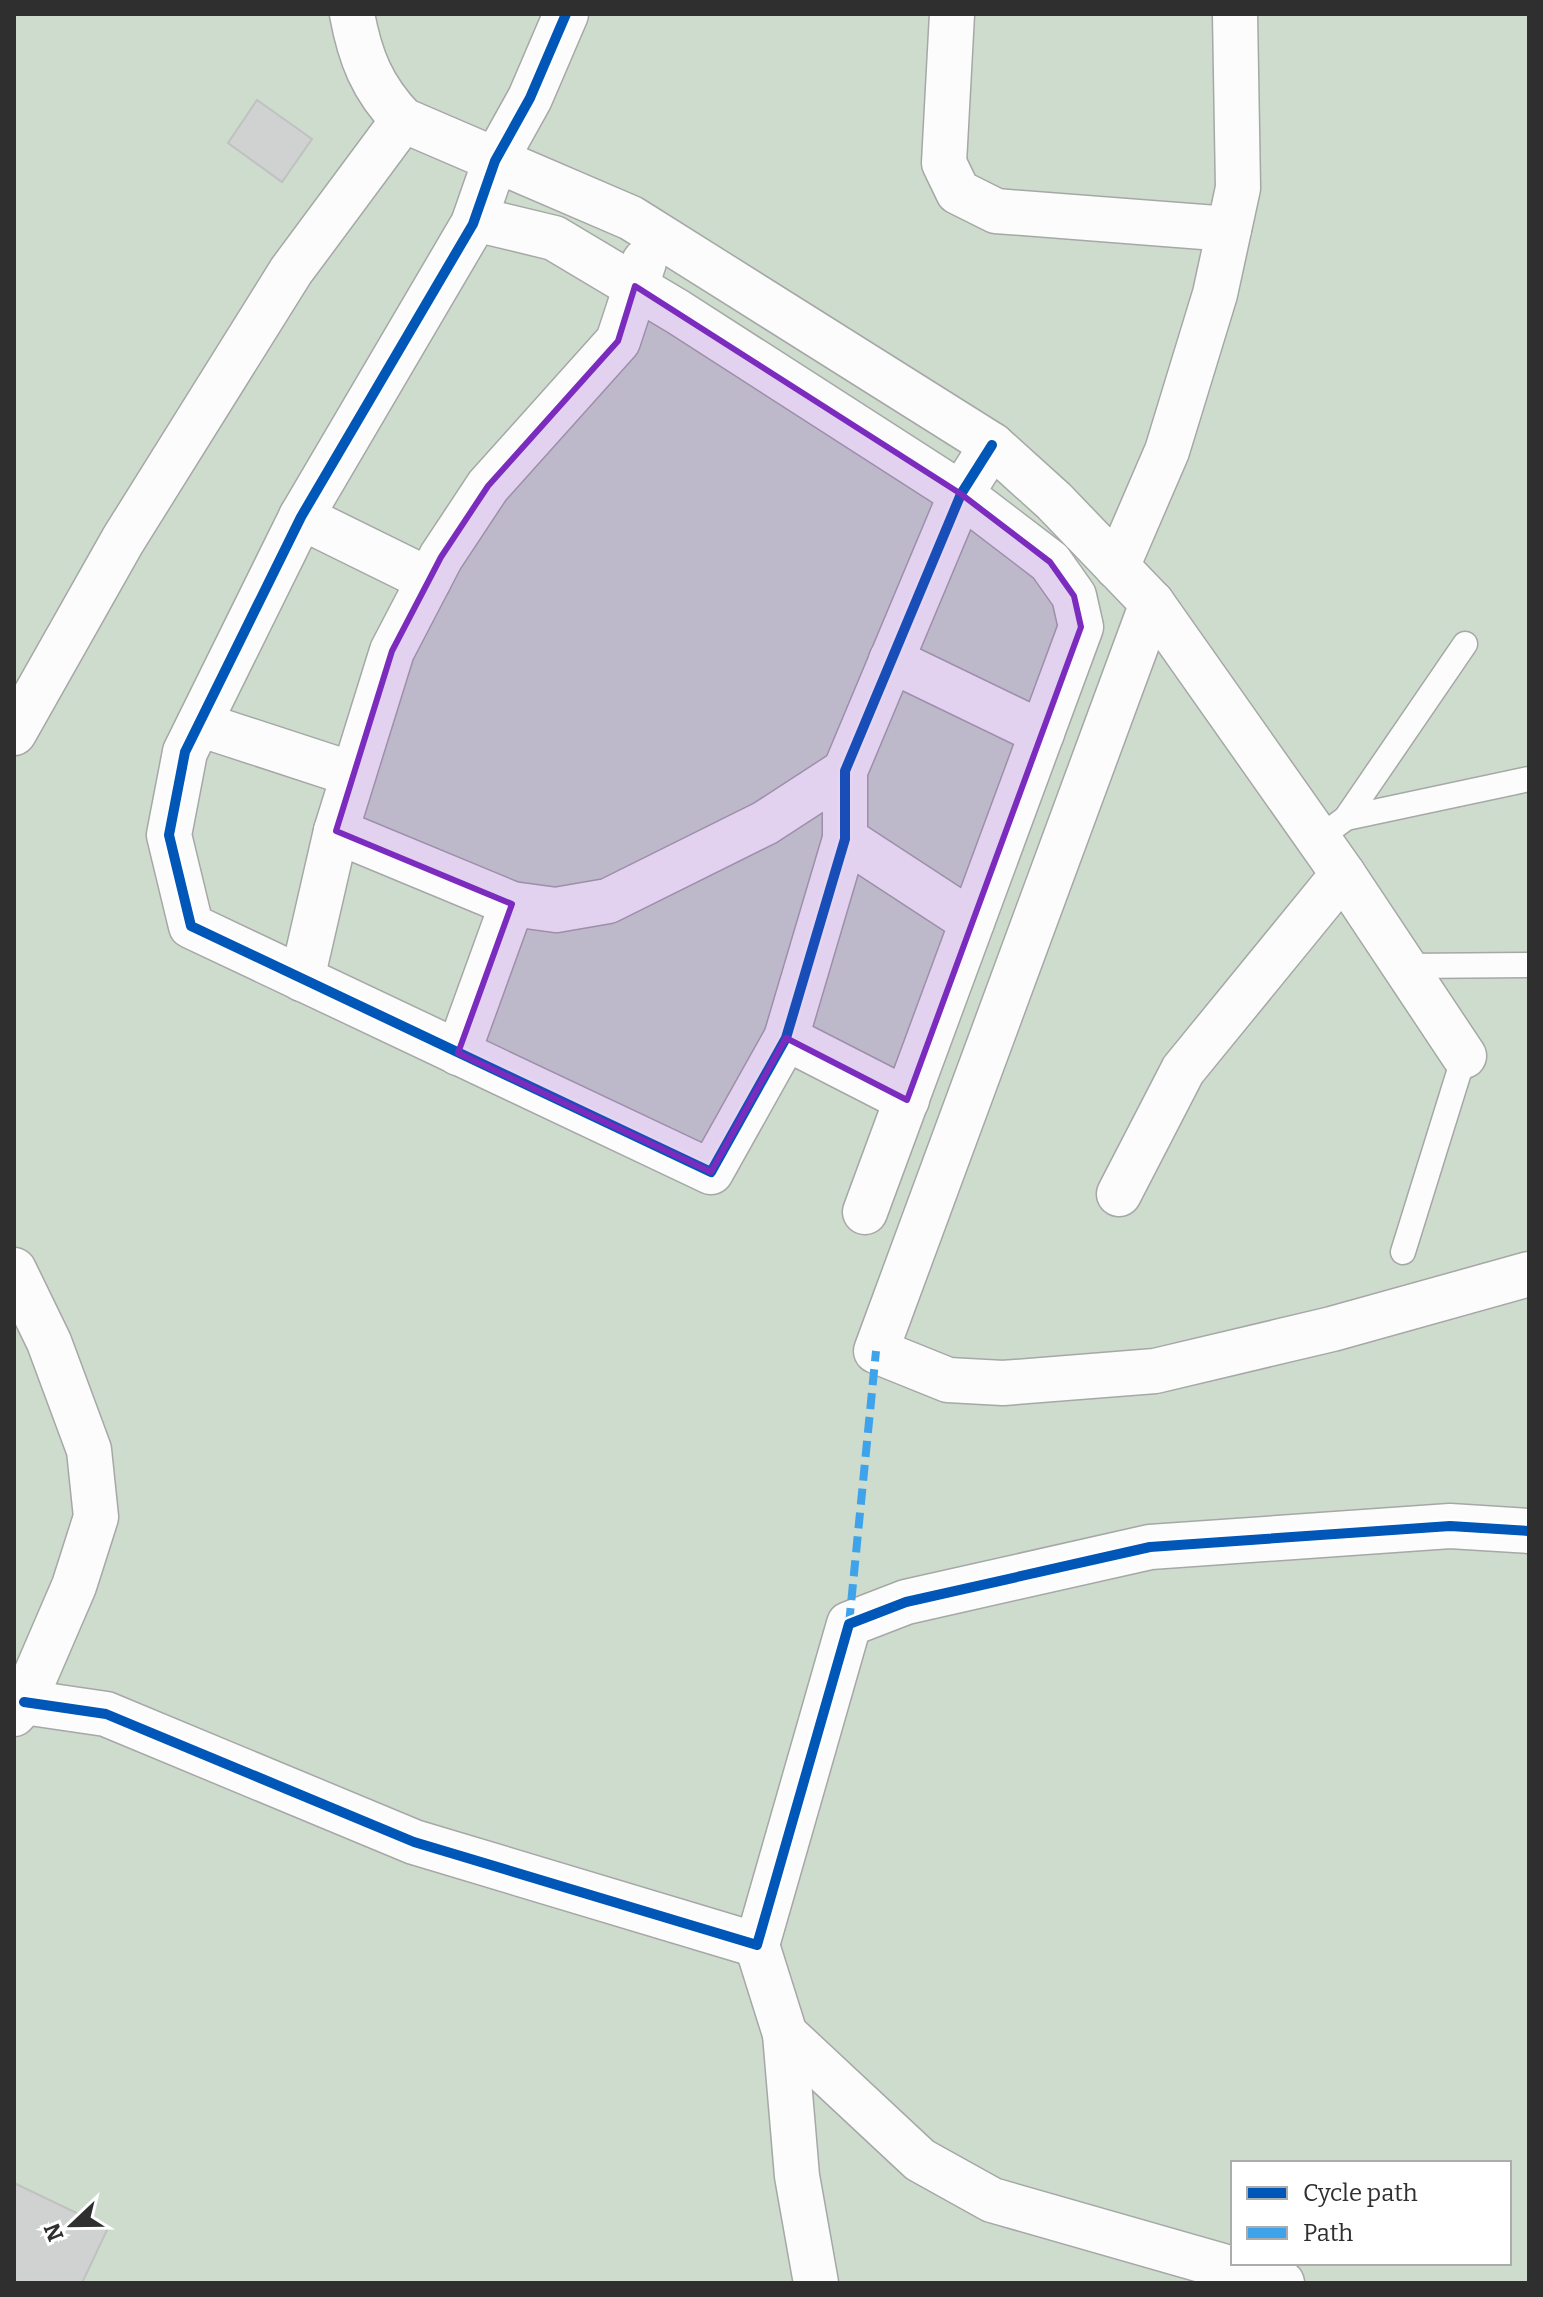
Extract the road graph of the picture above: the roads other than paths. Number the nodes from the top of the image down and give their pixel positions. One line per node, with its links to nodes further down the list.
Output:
1 (352, 14): 5 (street)
2 (566, 14): 6 (street)
3 (952, 14): 8 (street)
4 (1235, 14): 8 (street)
5 (403, 120): 6 (street); 20 (street)
6 (495, 161): 7 (street); 9 (street)
7 (475, 219): 10 (street); 13 (street)
8 (1229, 229): 14 (street)
9 (655, 234): 10 (street); 11 (street)
10 (635, 286): 12 (street); 15 (street)
11 (992, 445): 12 (street); 14 (street)
12 (961, 494): 18 (street); 21 (street)
13 (301, 517): 15 (street); 19 (street)
14 (1117, 567): 16 (street)
15 (429, 580): 23 (street)
16 (1152, 603): 25 (street); 42 (street)
17 (1465, 644): 25 (lane)
18 (891, 660): 21 (street); 22 (street)
19 (199, 724): 23 (street); 33 (street)
20 (14, 733)
21 (1042, 733): 30 (street)
22 (845, 771): 27 (street); 29 (street)
23 (352, 774): 26 (street)
24 (1529, 779): 25 (lane)
25 (1332, 829): 28 (street)
26 (336, 831): 29 (street); 33 (street)
27 (845, 839): 30 (street); 34 (street)
28 (1343, 874): 32 (street); 38 (street)
29 (512, 904): 35 (street)
30 (972, 922): 37 (street)
31 (1529, 965): 32 (lane)
32 (1408, 966): 36 (street)
33 (302, 979): 35 (street)
34 (786, 1038): 35 (street); 37 (street)
35 (458, 1053)
36 (1464, 1056): 40 (lane)
37 (907, 1100): 39 (street)
38 (1119, 1194)
39 (865, 1212)
40 (1403, 1252)
41 (14, 1270): 44 (street)
42 (1529, 1274)
43 (1529, 1531): 45 (street)
44 (19, 1708): 45 (street)
45 (757, 1945): 46 (street)
46 (785, 2034): 47 (street); 48 (street)
47 (816, 2283)
48 (1282, 2283)

